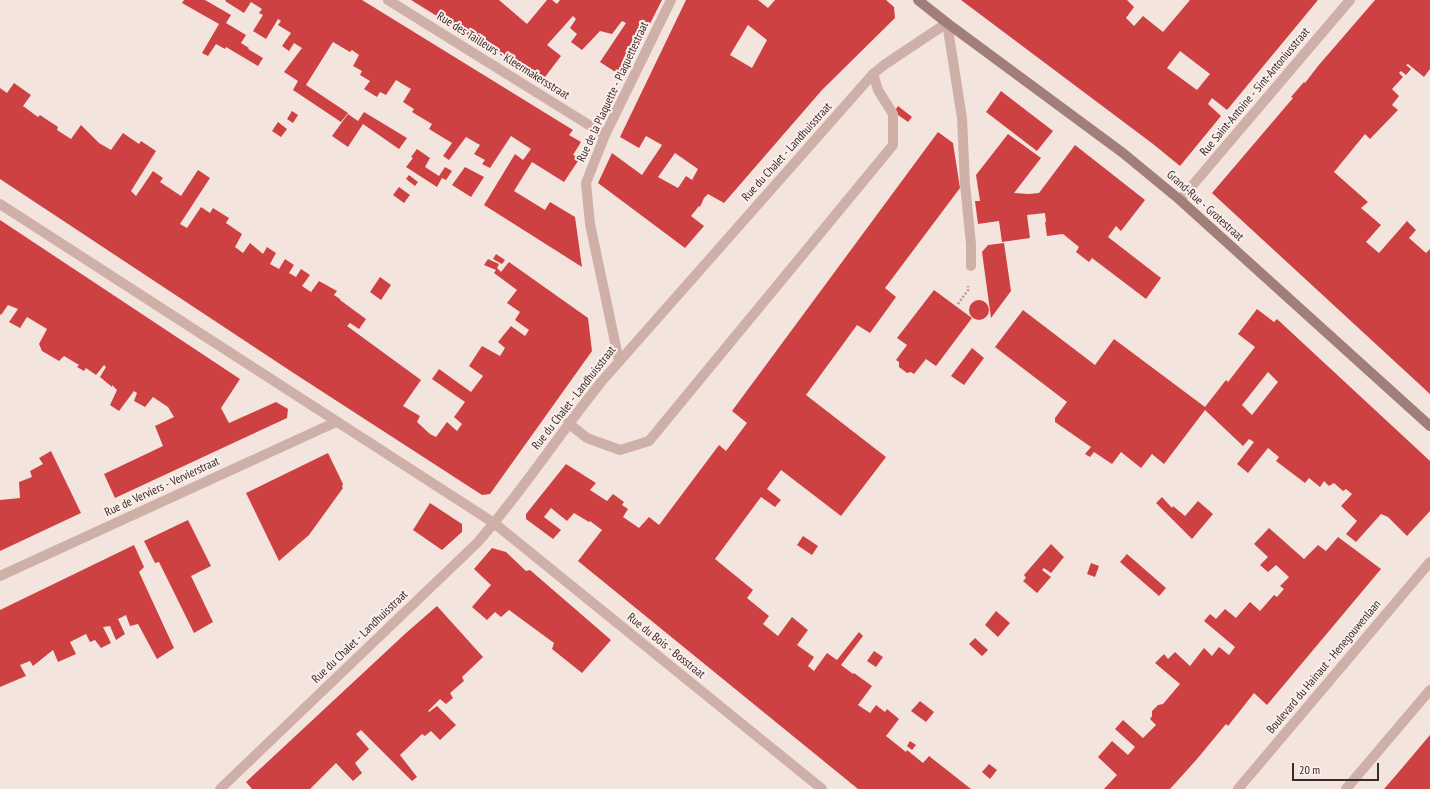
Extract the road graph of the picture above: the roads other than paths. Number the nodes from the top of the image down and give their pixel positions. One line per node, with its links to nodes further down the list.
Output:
1 (388, 0): 7 (street, Rue des Tailleurs - Kleermakersstraat)
2 (671, 0): 7 (street, Rue de la Plaquette - Plaquettestraat)
3 (918, 0): 5 (main road, Grand-Rue - Grotestraat)
4 (1350, 0): 8 (street, Rue Saint-Antoine - Sint-Antoniusstraat)
5 (947, 23): 6 (street, Rue du Chalet - Landhuisstraat); 8 (main road, Grand-Rue - Grotestraat); 10 (street)
6 (873, 74): 11 (street, Rue du Chalet - Landhuisstraat); 13 (street)
7 (605, 135): 11 (street, Rue de la Plaquette - Plaquettestraat)
8 (1180, 200): 14 (main road, Grand-Rue - Grotestraat)
9 (0, 204): 12 (street, Rue du Bois - Bosstraat)
10 (971, 266)
11 (619, 361): 13 (street, Rue du Chalet - Landhuisstraat)
12 (336, 422): 15 (street, Rue du Bois - Bosstraat); 17 (street, Rue de Verviers - Vervierstraat)
13 (568, 423): 15 (street, Rue du Chalet - Landhuisstraat)
14 (1430, 426)
15 (494, 523): 19 (street, Rue du Chalet - Landhuisstraat); 20 (street, Rue du Bois - Bosstraat)
16 (1430, 562): 21 (street, Boulevard du Hainaut - Henegouwenlaan)
17 (0, 576)
18 (1430, 690): 22 (street)
19 (220, 789)
20 (822, 789)
21 (1238, 789)
22 (1346, 789)

